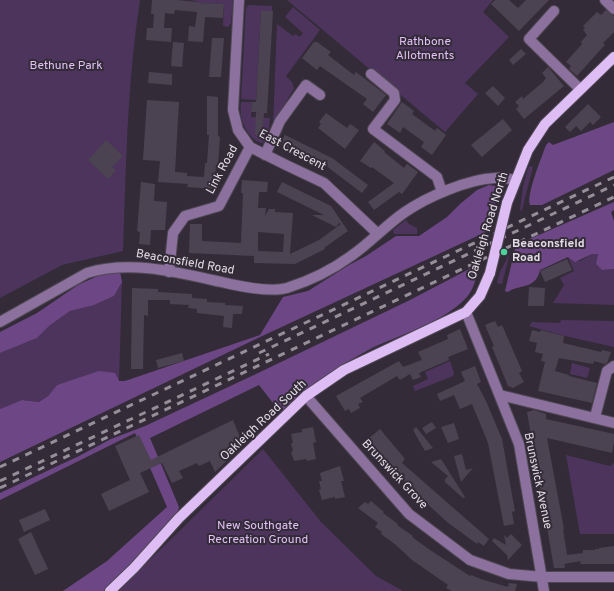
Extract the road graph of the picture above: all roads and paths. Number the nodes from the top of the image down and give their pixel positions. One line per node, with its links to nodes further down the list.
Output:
1 (238, 0): 9 (street, East Crescent)
2 (604, 0): 3 (street)
3 (614, 9)
4 (554, 11): 7 (street)
5 (614, 57): 7 (main road, Oakleigh Road North)
6 (371, 74): 12 (street)
7 (580, 89): 11 (main road, Oakleigh Road North)
8 (320, 95): 10 (street)
9 (250, 147): 10 (street, East Crescent); 14 (street, Link Road)
10 (265, 155): 13 (street, East Crescent)
11 (516, 180): 12 (street, Beaconsfield Road); 15 (main road, Oakleigh Road North, bridge)
12 (442, 192): 13 (street, Beaconsfield Road)
13 (378, 234): 14 (street, Beaconsfield Road)
14 (169, 272): 16 (street, Beaconsfield Road)
15 (466, 312): 18 (street, Brunswick Avenue); 19 (main road, Oakleigh Road South)
16 (0, 322)
17 (614, 366): 20 (street)
18 (500, 395): 20 (street); 22 (street, Brunswick Avenue)
19 (306, 396): 22 (street, Brunswick Grove); 24 (main road, Oakleigh Road South)
20 (595, 417): 21 (street)
21 (614, 422)
22 (543, 577): 23 (street, Brunswick Grove); 25 (street, Brunswick Avenue)
23 (614, 577)
24 (110, 591)
25 (544, 591)

